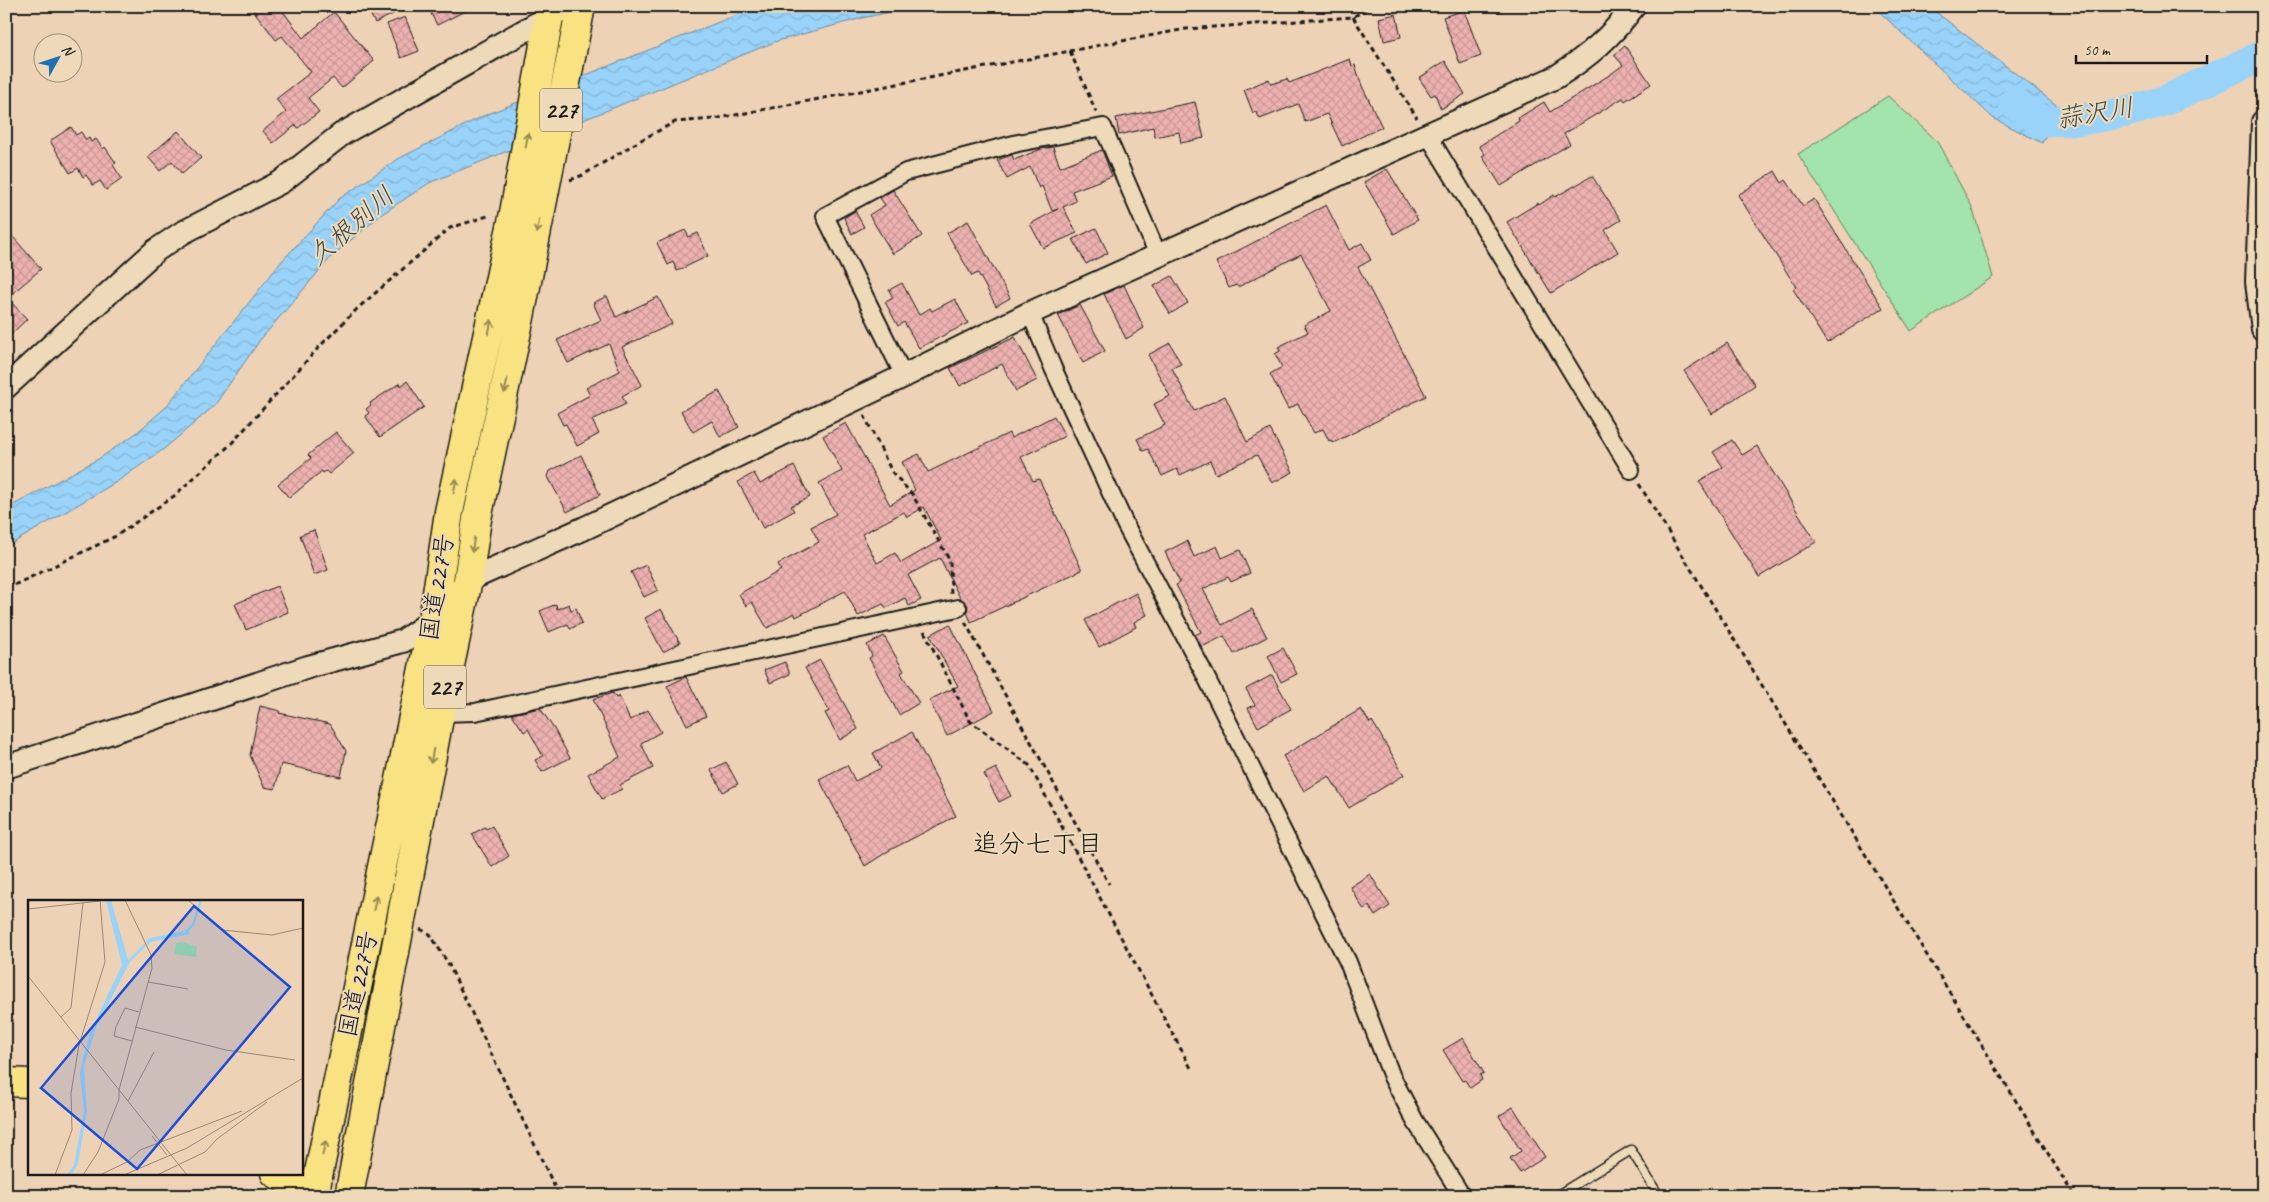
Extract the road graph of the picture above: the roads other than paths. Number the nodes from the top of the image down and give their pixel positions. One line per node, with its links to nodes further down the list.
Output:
1 (581, 6): 12 (highway, 国道227号 / 227, one-way to 12)
2 (1634, 6): 5 (street)
3 (556, 9): 10 (street); 14 (highway, 国道227号 / 227, one-way to 3)
4 (2263, 122): 8 (street)
5 (1428, 135): 6 (street); 11 (street)
6 (1158, 256): 7 (street); 9 (street)
7 (1030, 313): 9 (street); 22 (street)
8 (2263, 330)
9 (904, 376): 12 (street)
10 (6, 387)
11 (1631, 470)
12 (468, 580): 14 (street); 15 (highway, 国道227号 / 227)
13 (958, 608): 15 (street)
14 (433, 620): 16 (street); 20 (highway, 国道227号 / 227, one-way to 14)
15 (440, 713): 21 (highway, 国道227号 / 227, one-way to 21)
16 (6, 767)
17 (6, 1082): 18 (highway)
18 (28, 1083)
19 (277, 1174): 20 (highway)
20 (314, 1196)
21 (349, 1196)
22 (1462, 1196)
23 (1556, 1196): 24 (lane)
24 (1660, 1196)

